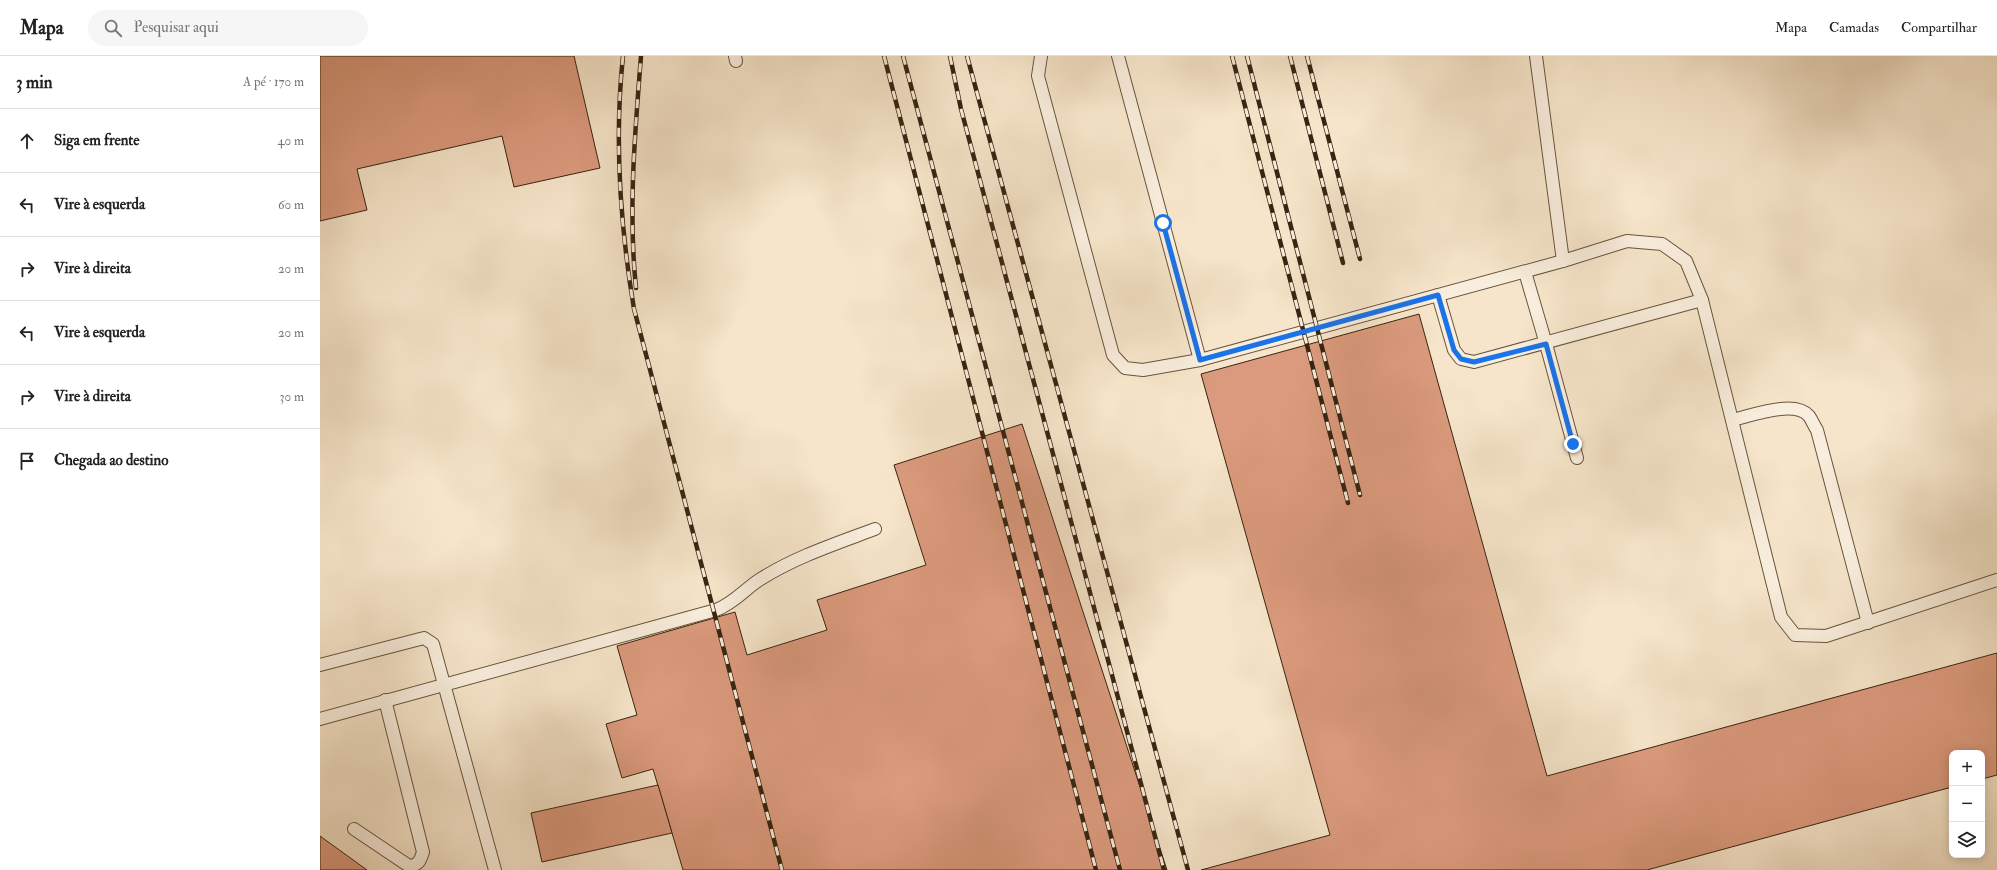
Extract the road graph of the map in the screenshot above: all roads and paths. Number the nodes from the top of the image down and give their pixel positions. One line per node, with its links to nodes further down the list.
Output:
1 (1041, 56): 9 (lane)
2 (1118, 56): 9 (lane)
3 (1536, 56): 4 (lane)
4 (1563, 261): 5 (lane); 7 (lane)
5 (1525, 272): 6 (lane); 8 (lane)
6 (1438, 295): 8 (lane); 9 (lane)
7 (1702, 300): 8 (lane); 10 (lane)
8 (1546, 344): 11 (lane)
9 (1200, 360)
10 (1732, 420): 14 (lane); 14 (lane)
11 (1577, 458)
12 (875, 529): 16 (lane)
13 (1997, 580): 14 (lane)
14 (1868, 623)
15 (320, 665): 16 (lane)
16 (442, 684): 17 (lane); 20 (lane)
17 (385, 700): 18 (lane); 19 (lane)
18 (320, 719)
19 (354, 829)
20 (495, 870)

